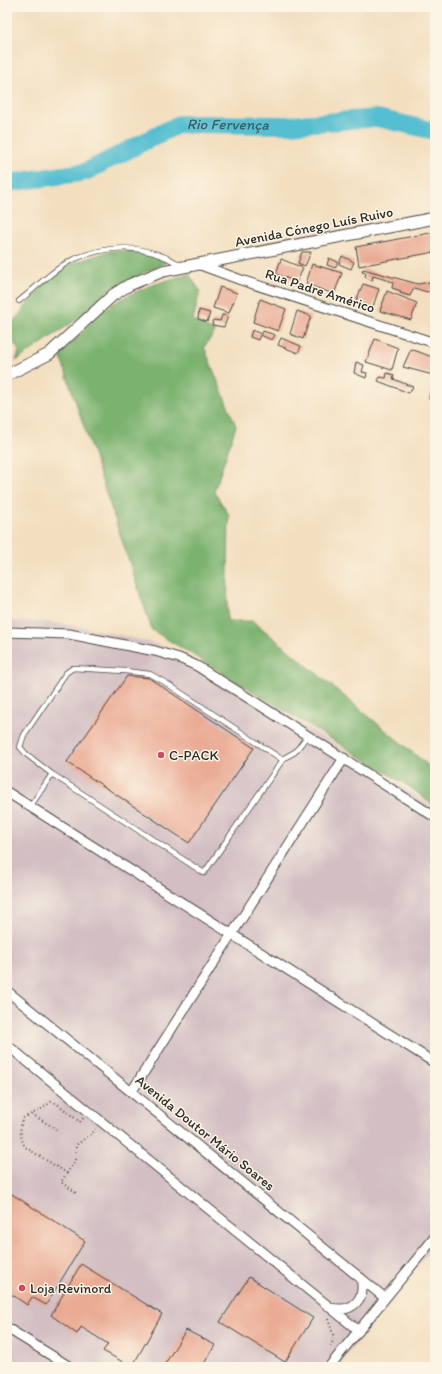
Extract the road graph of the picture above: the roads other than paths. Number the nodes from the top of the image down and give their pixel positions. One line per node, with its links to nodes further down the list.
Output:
1 (435, 218): 2 (street, Avenida Cónego Luís Ruivo)
2 (198, 264): 3 (street, Avenida Cónego Luís Ruivo); 5 (street, Rua Padre Américo)
3 (184, 267): 4 (lane); 6 (street, Avenida Cónego Luís Ruivo)
4 (19, 301)
5 (435, 343)
6 (7, 375)
7 (7, 632): 8 (street)
8 (308, 735): 9 (street); 10 (lane)
9 (344, 758): 14 (street); 15 (street)
10 (283, 760): 11 (lane); 11 (lane)
11 (52, 774): 13 (lane)
12 (7, 792): 13 (street)
13 (30, 807): 15 (street)
14 (435, 817)
15 (232, 935): 18 (street); 19 (street)
16 (7, 991): 19 (street, Avenida Doutor Mário Soares)
17 (7, 1045): 23 (street)
18 (435, 1063)
19 (132, 1092): 21 (street, Avenida Doutor Mário Soares)
20 (435, 1237): 22 (street)
21 (361, 1278): 22 (street, Avenida Doutor Mário Soares); 23 (street)
22 (385, 1298): 25 (street)
23 (328, 1312): 25 (street)
24 (7, 1328): 26 (street)
25 (359, 1331): 27 (street)
26 (70, 1367)
27 (329, 1367)

